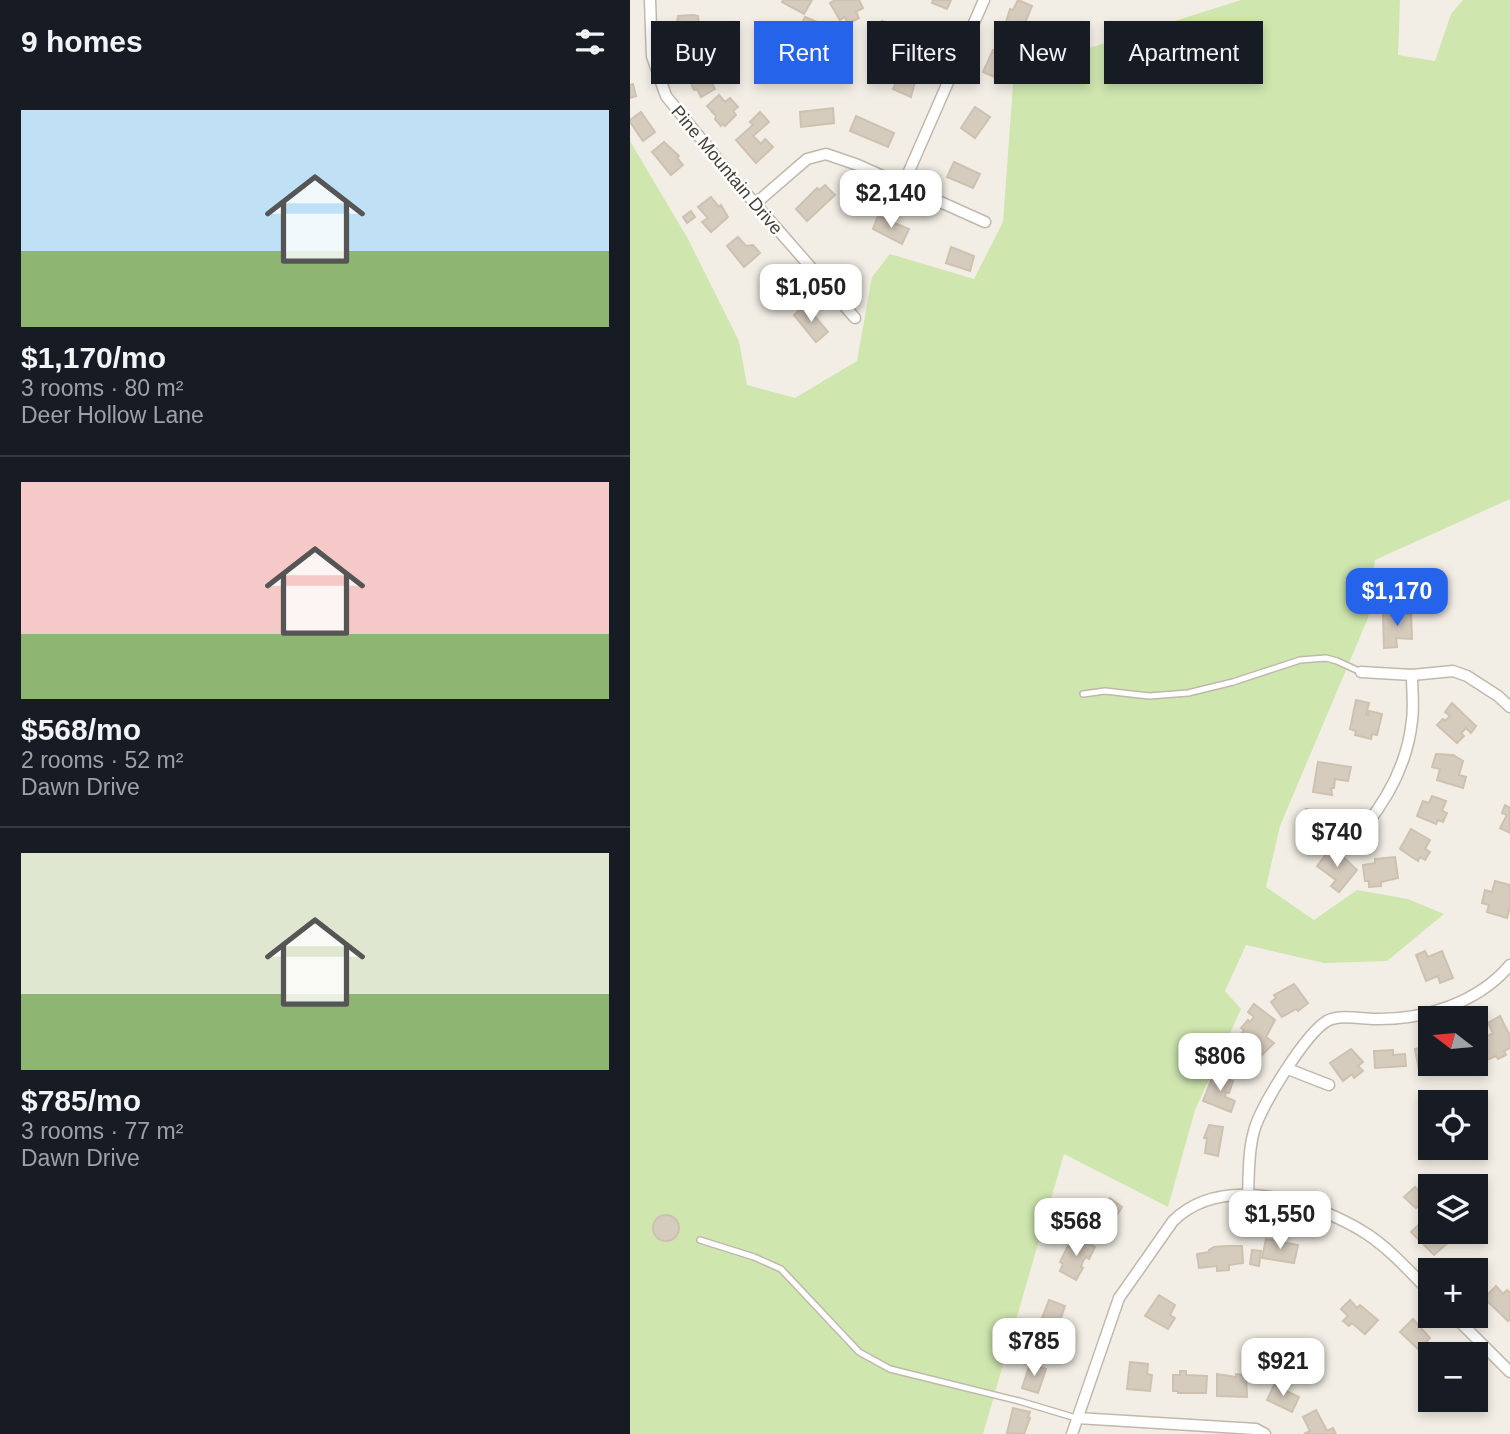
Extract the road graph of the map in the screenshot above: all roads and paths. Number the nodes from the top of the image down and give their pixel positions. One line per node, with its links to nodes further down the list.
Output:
1 (650, 0): 4 (street, Pine Mountain Drive)
2 (984, 0): 3 (street)
3 (902, 185): 4 (street); 5 (street)
4 (755, 204): 6 (street, Pine Mountain Drive)
5 (985, 222)
6 (855, 318)
7 (1361, 671): 8 (street); 9 (lane)
8 (1412, 675): 10 (street); 11 (street)
9 (1083, 694)
10 (1510, 707)
11 (1366, 825)
12 (1510, 965): 13 (street)
13 (1288, 1069): 14 (street); 15 (street)
14 (1329, 1085)
15 (1248, 1195): 17 (street); 20 (street)
16 (700, 1240): 20 (lane)
17 (1418, 1280)
18 (1466, 1328): 19 (street)
19 (1510, 1372)
20 (1077, 1419): 21 (street); 22 (street)
21 (1072, 1434)
22 (1265, 1434)

